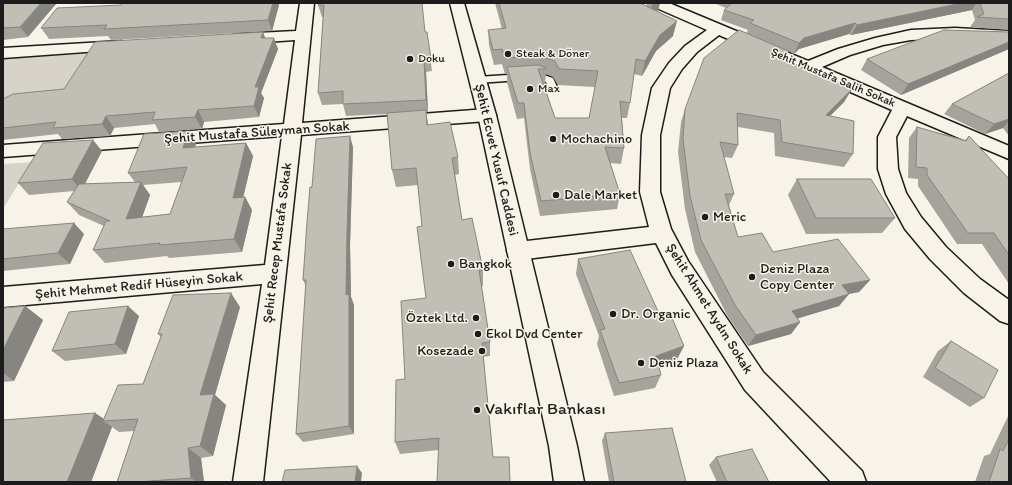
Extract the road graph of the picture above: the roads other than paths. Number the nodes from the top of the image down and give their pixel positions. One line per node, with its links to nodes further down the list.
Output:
1 (307, 3): 5 (street, Şehit Recep Mustafa Sokak)
2 (456, 3): 11 (street, Şehit Ecvet Yusuf Caddesi)
3 (657, 3): 4 (street, Şehit Mustafa Salih Sokak)
4 (718, 29): 10 (street, Şehit Mustafa Salih Sokak); 18 (street, Şehit Ahmet Aydın Sokak)
5 (302, 35): 7 (street); 15 (street, Şehit Recep Mustafa Sokak)
6 (1009, 36): 10 (street)
7 (224, 39)
8 (137, 45): 9 (street)
9 (3, 53)
10 (809, 68): 13 (street, Şehit Mustafa Salih Sokak)
11 (477, 80): 12 (lane); 14 (street, Şehit Ecvet Yusuf Caddesi)
12 (553, 89)
13 (903, 107): 17 (street, Şehit Mustafa Salih Sokak); 22 (street)
14 (487, 115): 15 (street, Şehit Mustafa Süleyman Sokak); 19 (street, Şehit Ecvet Yusuf Caddesi)
15 (292, 130): 16 (street, Şehit Mustafa Süleyman Sokak); 20 (street, Şehit Recep Mustafa Sokak)
16 (3, 151)
17 (1009, 153)
18 (662, 234): 19 (street); 25 (street, Şehit Ahmet Aydın Sokak)
19 (518, 251): 24 (street, Şehit Ecvet Yusuf Caddesi)
20 (275, 274): 21 (street, Şehit Mehmet Redif Hüseyin Sokak); 23 (street, Şehit Recep Mustafa Sokak)
21 (3, 297)
22 (1009, 314)
23 (248, 482)
24 (569, 482)
25 (851, 482)

